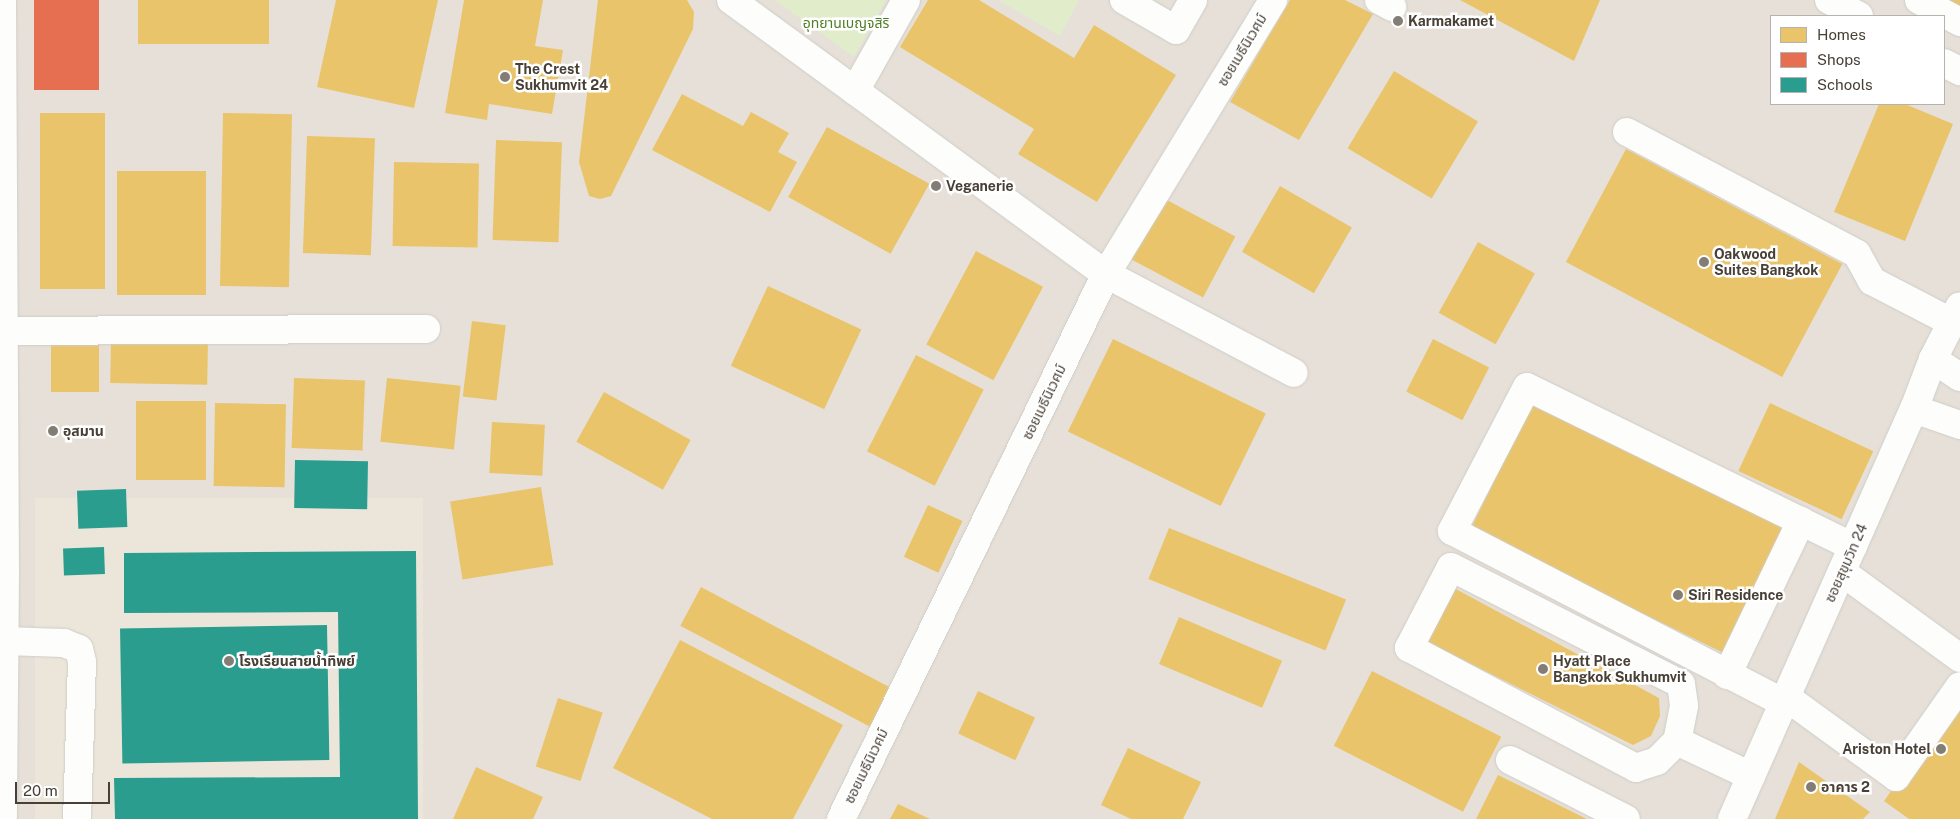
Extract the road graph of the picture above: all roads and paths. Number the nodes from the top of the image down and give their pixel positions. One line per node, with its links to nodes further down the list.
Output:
1 (2, 0): 15 (street)
2 (731, 0): 13 (street)
3 (906, 0): 13 (street)
4 (1124, 0): 5 (street)
5 (1193, 0)
6 (1273, 0): 16 (street, ซอยเมธีนิเวศม์)
7 (1829, 0): 9 (street)
8 (1919, 0): 10 (street)
9 (1857, 15)
10 (1960, 22)
11 (1945, 63): 12 (street)
12 (1960, 72)
13 (855, 91): 16 (street)
14 (1627, 132): 17 (street)
15 (1, 140): 19 (street)
16 (1106, 274): 21 (street); 38 (street, ซอยเมธีนิเวศม์)
17 (1956, 315): 20 (street, ซอยสุขุมวิท 24)
18 (426, 329): 19 (street)
19 (4, 331): 27 (street)
20 (1933, 359): 22 (street); 23 (street, ซอยสุขุมวิท 24)
21 (1294, 373)
22 (1960, 377)
23 (1914, 409): 24 (street); 26 (street, ซอยสุขุมวิท 24)
24 (1960, 425)
25 (1801, 522): 26 (street); 30 (street); 30 (street)
26 (1848, 560): 29 (street); 32 (street, ซอยสุขุมวิท 24)
27 (3, 577): 28 (street)
28 (5, 641): 36 (street); 37 (street)
29 (1960, 658)
30 (1727, 675): 32 (street)
31 (1960, 686): 32 (street)
32 (1785, 700): 35 (street, ซอยสุขุมวิท 24)
33 (1677, 741): 33 (street); 35 (street)
34 (1510, 760): 39 (street)
35 (1751, 776): 40 (street, ซอยสุขุมวิท 24)
36 (3, 819)
37 (77, 819)
38 (841, 819)
39 (1626, 819)
40 (1732, 819)

